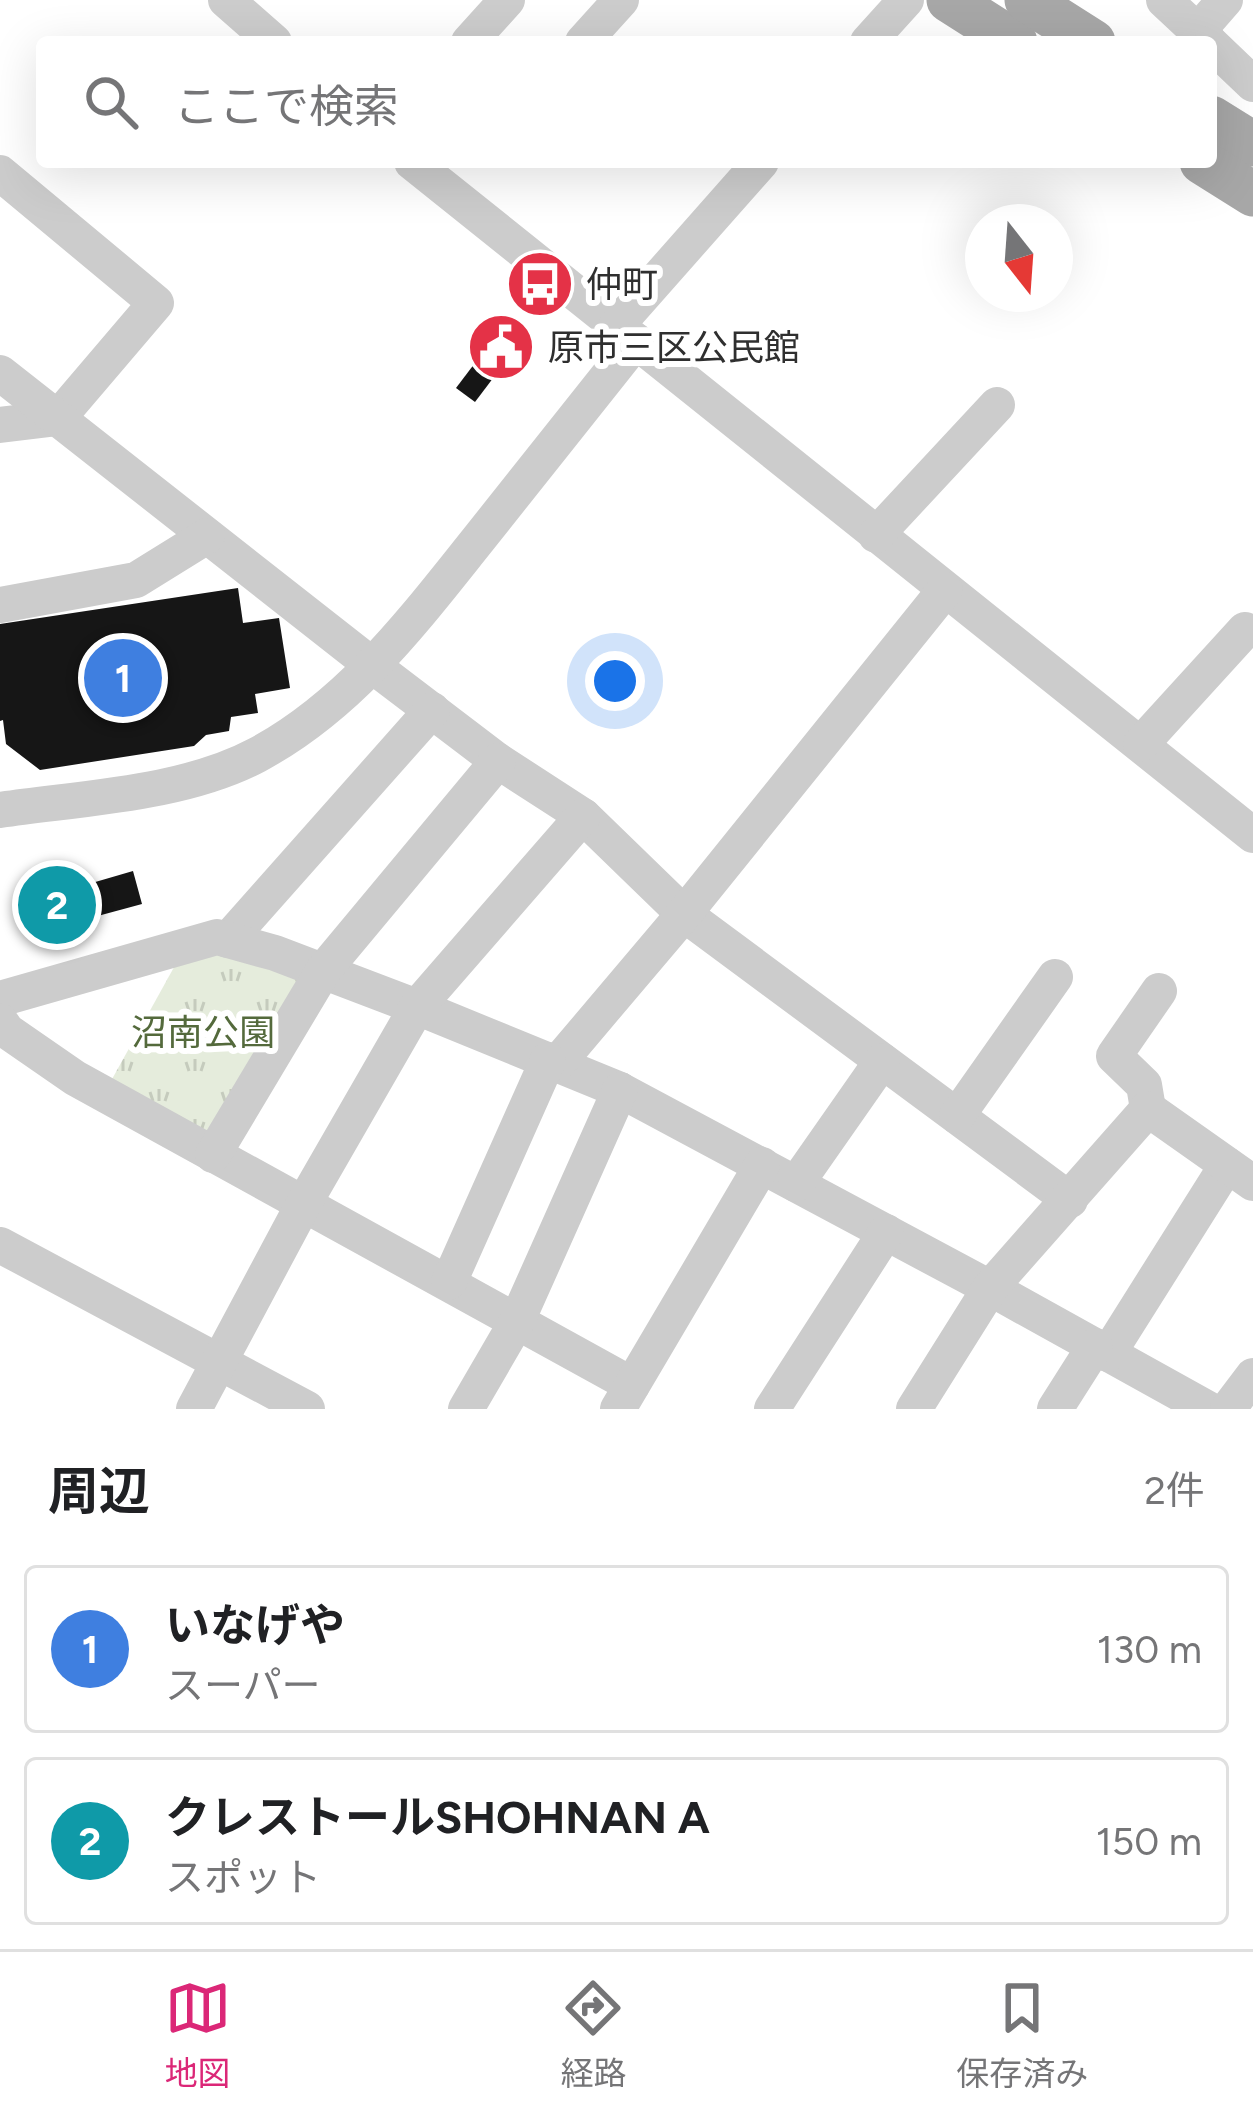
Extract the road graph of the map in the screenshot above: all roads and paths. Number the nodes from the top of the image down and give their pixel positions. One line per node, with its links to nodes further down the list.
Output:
1 (226, 0): 9 (street)
2 (507, 0): 10 (street)
3 (621, 0): 11 (street)
4 (906, 0): 12 (street)
5 (950, 0): 13 (main road)
6 (1027, 0): 14 (main road)
7 (1164, 0): 15 (street)
8 (1225, 0): 16 (street)
9 (267, 36)
10 (474, 36)
11 (588, 36)
12 (873, 36)
13 (1006, 36)
14 (1084, 36)
15 (1203, 36)
16 (1207, 36)
17 (1217, 50): 18 (street)
18 (1253, 84)
19 (1217, 122): 20 (main road)
20 (1253, 144)
21 (420, 168): 26 (street)
22 (756, 168): 26 (street)
23 (1212, 168): 25 (main road)
24 (0, 173): 29 (street)
25 (1253, 194)
26 (626, 333): 31 (street); 36 (street)
27 (0, 373): 29 (street)
28 (997, 405): 31 (street)
29 (58, 418): 30 (street); 32 (street)
30 (0, 425)
31 (876, 535): 33 (street)
32 (207, 536): 34 (street); 36 (street)
33 (945, 590): 38 (street); 43 (street)
34 (0, 604)
35 (1250, 615): 38 (street)
36 (373, 666): 37 (street); 40 (street)
37 (432, 710): 39 (street); 44 (street)
38 (1142, 744): 42 (street)
39 (498, 760): 41 (street); 45 (street)
40 (0, 810)
41 (583, 816): 43 (street); 49 (street)
42 (1253, 835)
43 (684, 914): 51 (street); 52 (street)
44 (228, 940): 45 (street); 48 (street)
45 (322, 971): 49 (street); 56 (street)
46 (1055, 977): 55 (street)
47 (1160, 991): 54 (street)
48 (0, 999)
49 (417, 1007): 52 (street); 61 (street)
50 (0, 1021): 56 (street)
51 (882, 1061): 55 (street); 59 (street)
52 (552, 1062): 53 (street); 64 (street)
53 (620, 1090): 57 (street); 66 (street)
54 (1148, 1109): 58 (street); 60 (street)
55 (957, 1116): 60 (street)
56 (213, 1155): 61 (street)
57 (762, 1166): 59 (street); 70 (street)
58 (1240, 1174): 67 (street)
59 (796, 1184): 62 (street)
60 (1070, 1200): 65 (street)
61 (303, 1205): 64 (street); 68 (street)
62 (886, 1232): 65 (street); 75 (street)
63 (0, 1245): 68 (street)
64 (449, 1282): 66 (street)
65 (990, 1288): 67 (street); 76 (street)
66 (516, 1323): 70 (street); 74 (street)
67 (1101, 1350): 71 (street); 77 (street)
68 (219, 1360): 72 (street); 73 (street)
69 (1253, 1376): 71 (street)
70 (625, 1397)
71 (1209, 1408)
72 (194, 1409)
73 (307, 1409)
74 (466, 1409)
75 (772, 1409)
76 (914, 1409)
77 (1055, 1409)

